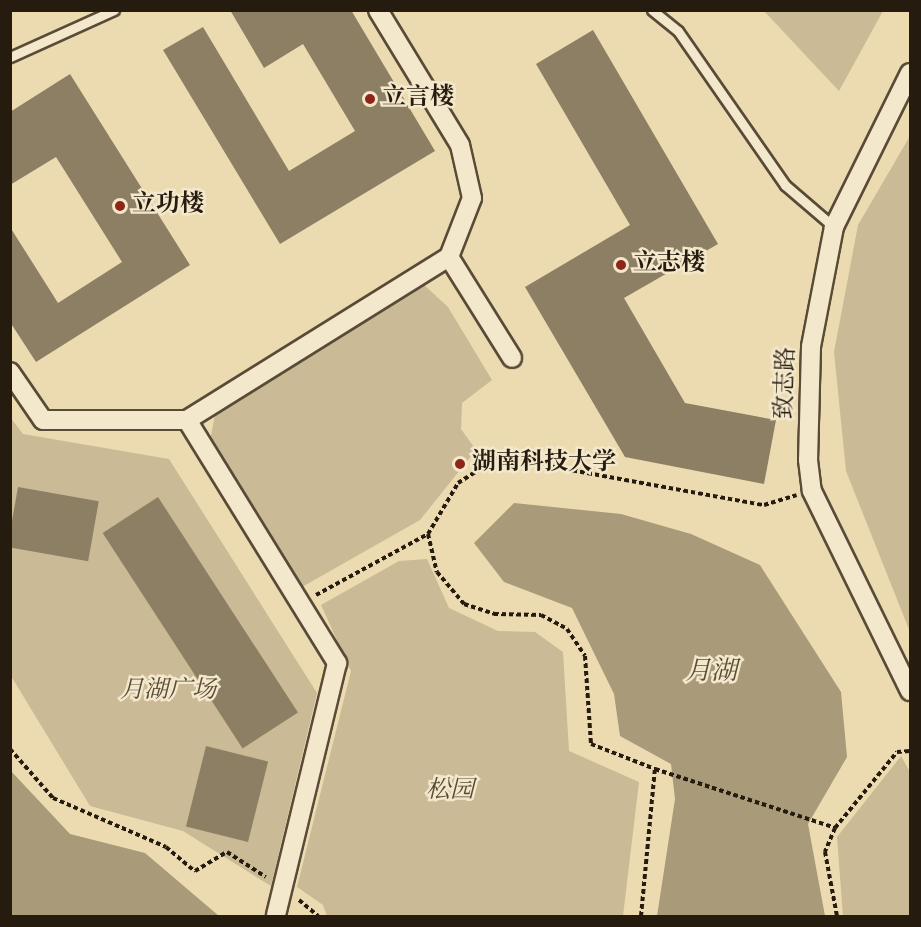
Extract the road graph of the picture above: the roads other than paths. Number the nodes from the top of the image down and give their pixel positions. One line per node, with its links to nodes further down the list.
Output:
1 (114, 10): 4 (lane)
2 (378, 10): 7 (street)
3 (652, 10): 6 (lane)
4 (10, 57)
5 (910, 74): 6 (street, 致志路)
6 (834, 227): 11 (street, 致志路)
7 (449, 257): 8 (street); 10 (street)
8 (512, 358)
9 (10, 372): 10 (street)
10 (187, 420): 12 (street)
11 (910, 691)
12 (276, 916)

